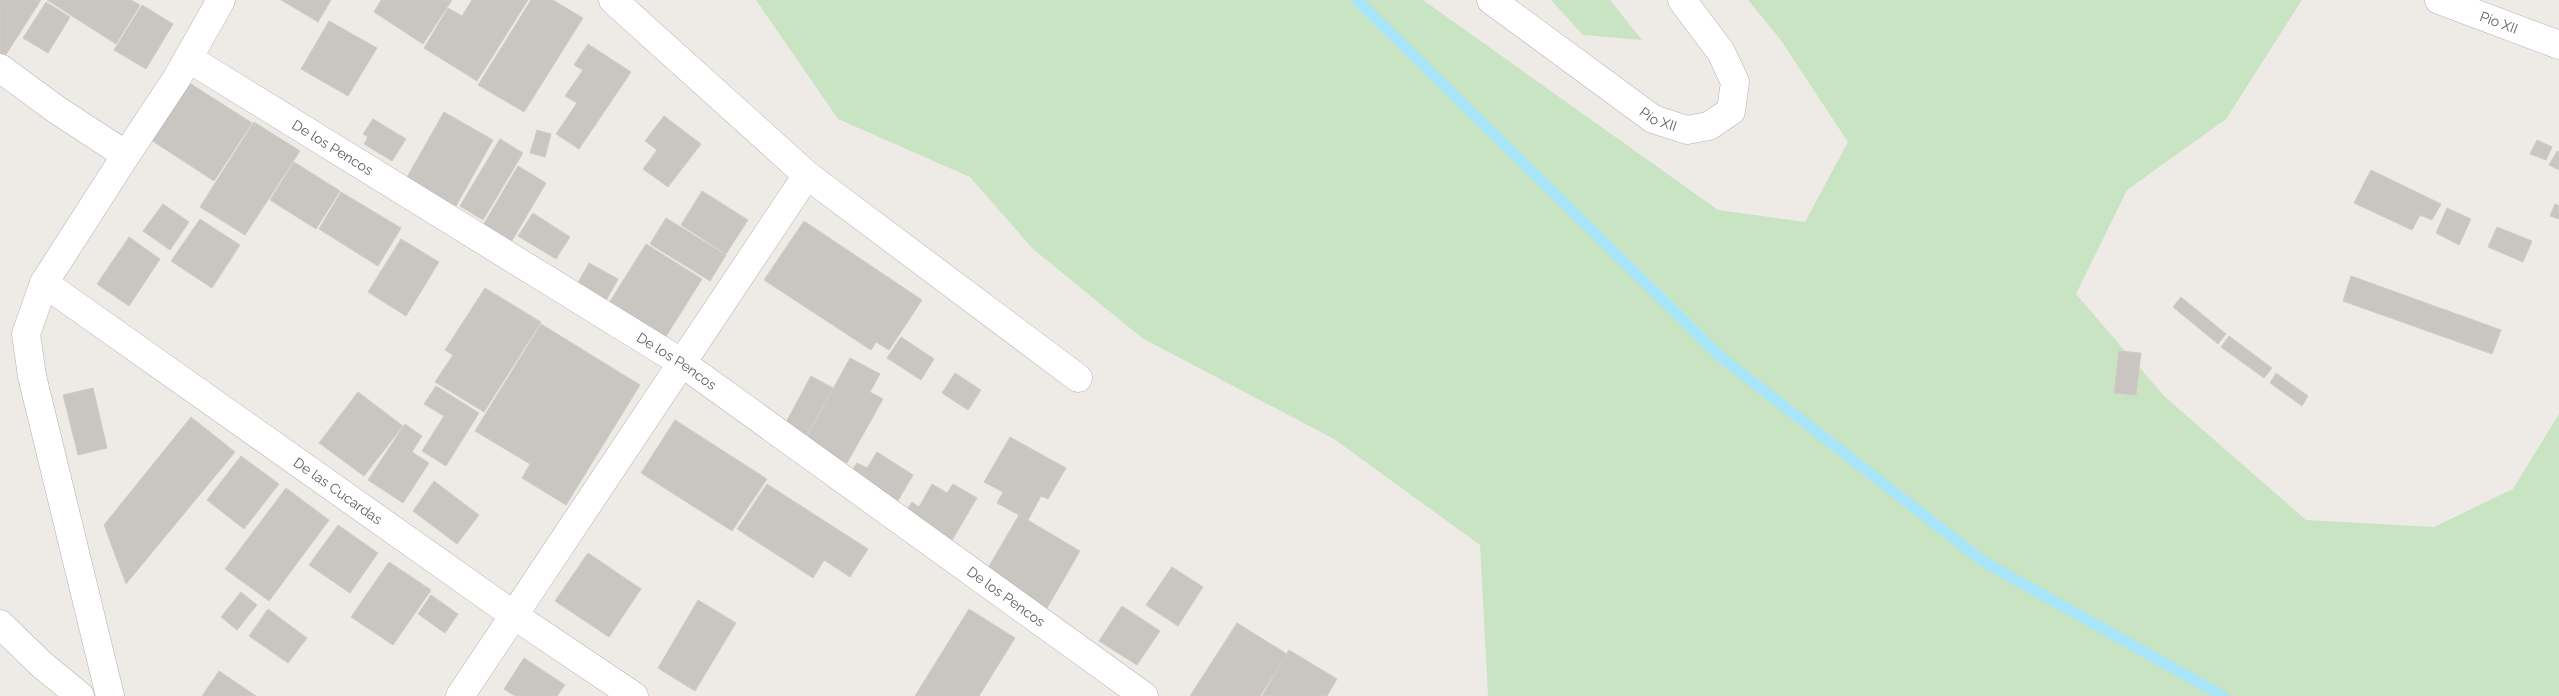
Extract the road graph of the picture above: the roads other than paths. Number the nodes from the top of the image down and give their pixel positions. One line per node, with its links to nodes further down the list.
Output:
1 (221, 0): 7 (street)
2 (613, 0): 10 (street)
3 (1491, 0): 4 (street, Pío XII)
4 (1682, 0)
5 (2439, 0): 6 (street, Pío XII)
6 (2559, 45)
7 (188, 58): 9 (street); 12 (street, De los Pencos)
8 (0, 68): 9 (street)
9 (126, 156): 11 (street)
10 (808, 175): 12 (street); 13 (street)
11 (44, 283): 14 (street, De las Cucardas); 17 (street)
12 (682, 363): 14 (street); 20 (street, De los Pencos)
13 (1078, 378)
14 (515, 616): 18 (street); 19 (street, De las Cucardas)
15 (0, 624): 16 (street)
16 (80, 696)
17 (110, 696)
18 (460, 696)
19 (634, 696)
20 (1144, 696)

